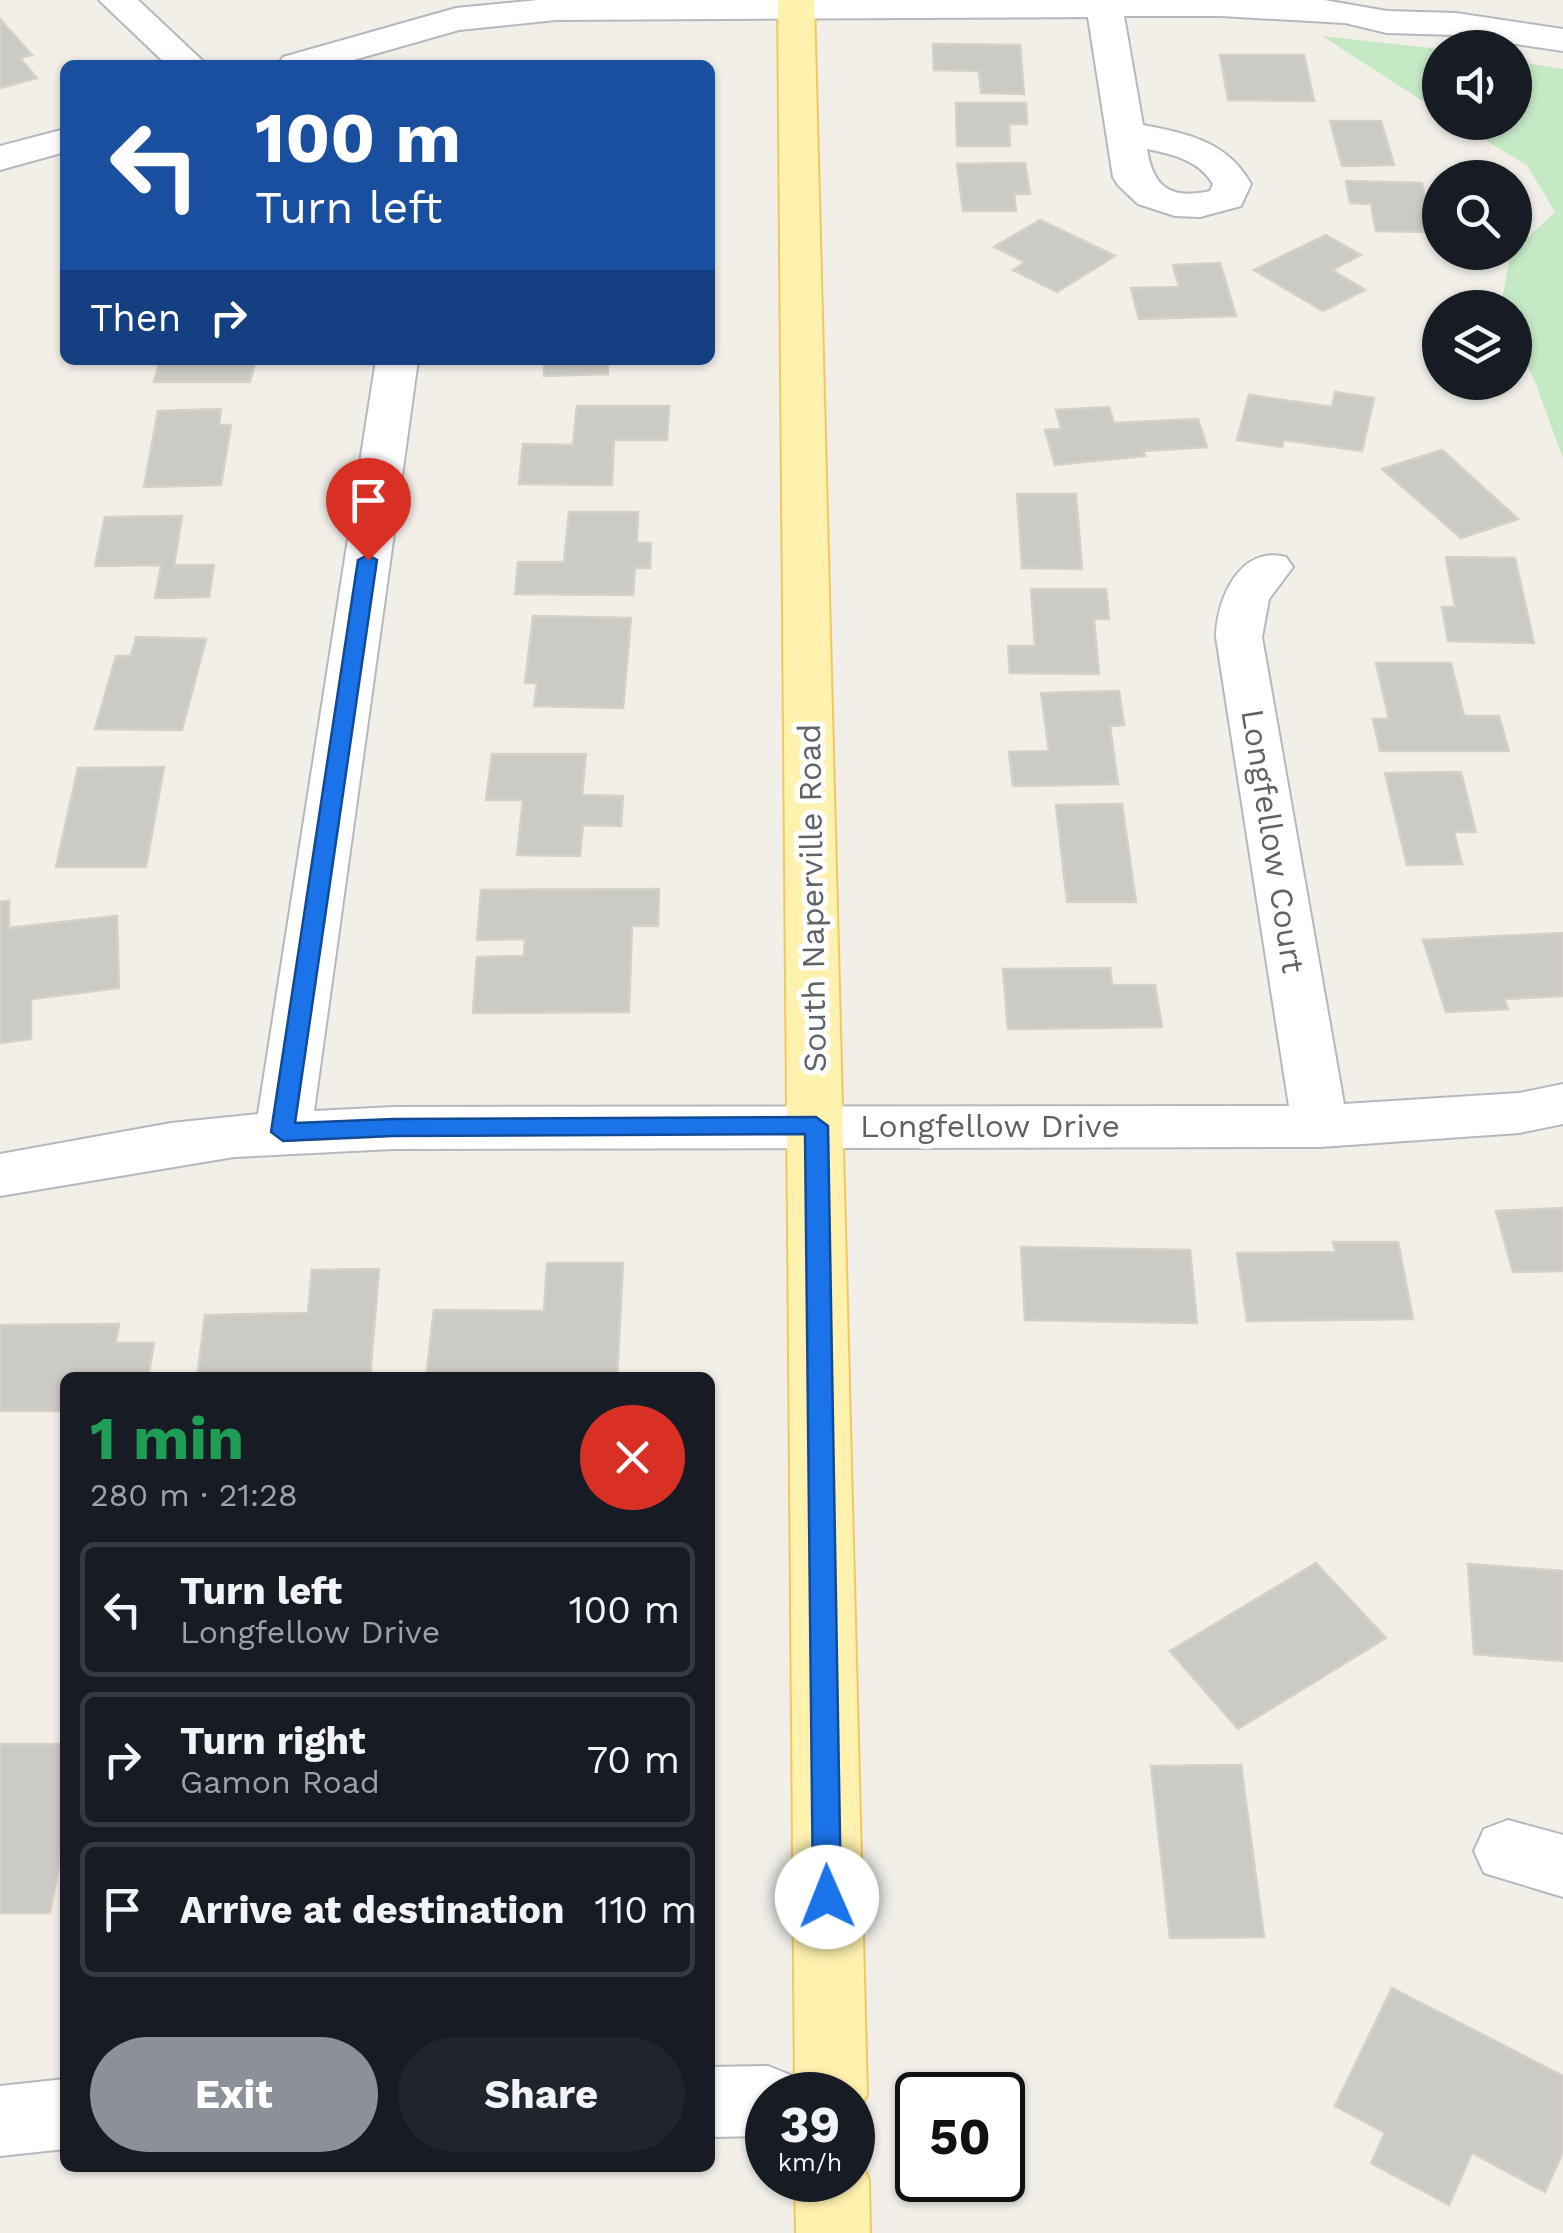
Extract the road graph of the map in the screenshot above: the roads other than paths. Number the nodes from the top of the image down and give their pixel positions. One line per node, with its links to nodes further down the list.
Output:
1 (118, 0): 5 (street)
2 (796, 3): 3 (street); 6 (street); 13 (main road, South Naperville Road)
3 (1104, 3): 4 (street); 7 (street)
4 (1563, 40)
5 (183, 60)
6 (312, 60)
7 (1125, 134)
8 (60, 141): 9 (street)
9 (0, 158)
10 (395, 365): 15 (street)
11 (1270, 567): 14 (street, Longfellow Court)
12 (1563, 1104): 14 (street, Longfellow Drive)
13 (816, 1126): 14 (street, Longfellow Drive); 15 (street, Longfellow Drive); 17 (main road, South Naperville Road)
14 (1320, 1126)
15 (283, 1132): 16 (street, Longfellow Drive)
16 (0, 1175)
17 (830, 2072)
18 (745, 2101): 19 (street)
19 (715, 2102)
20 (60, 2115): 21 (street)
21 (0, 2121)
22 (833, 2202): 23 (main road)
23 (834, 2233)

